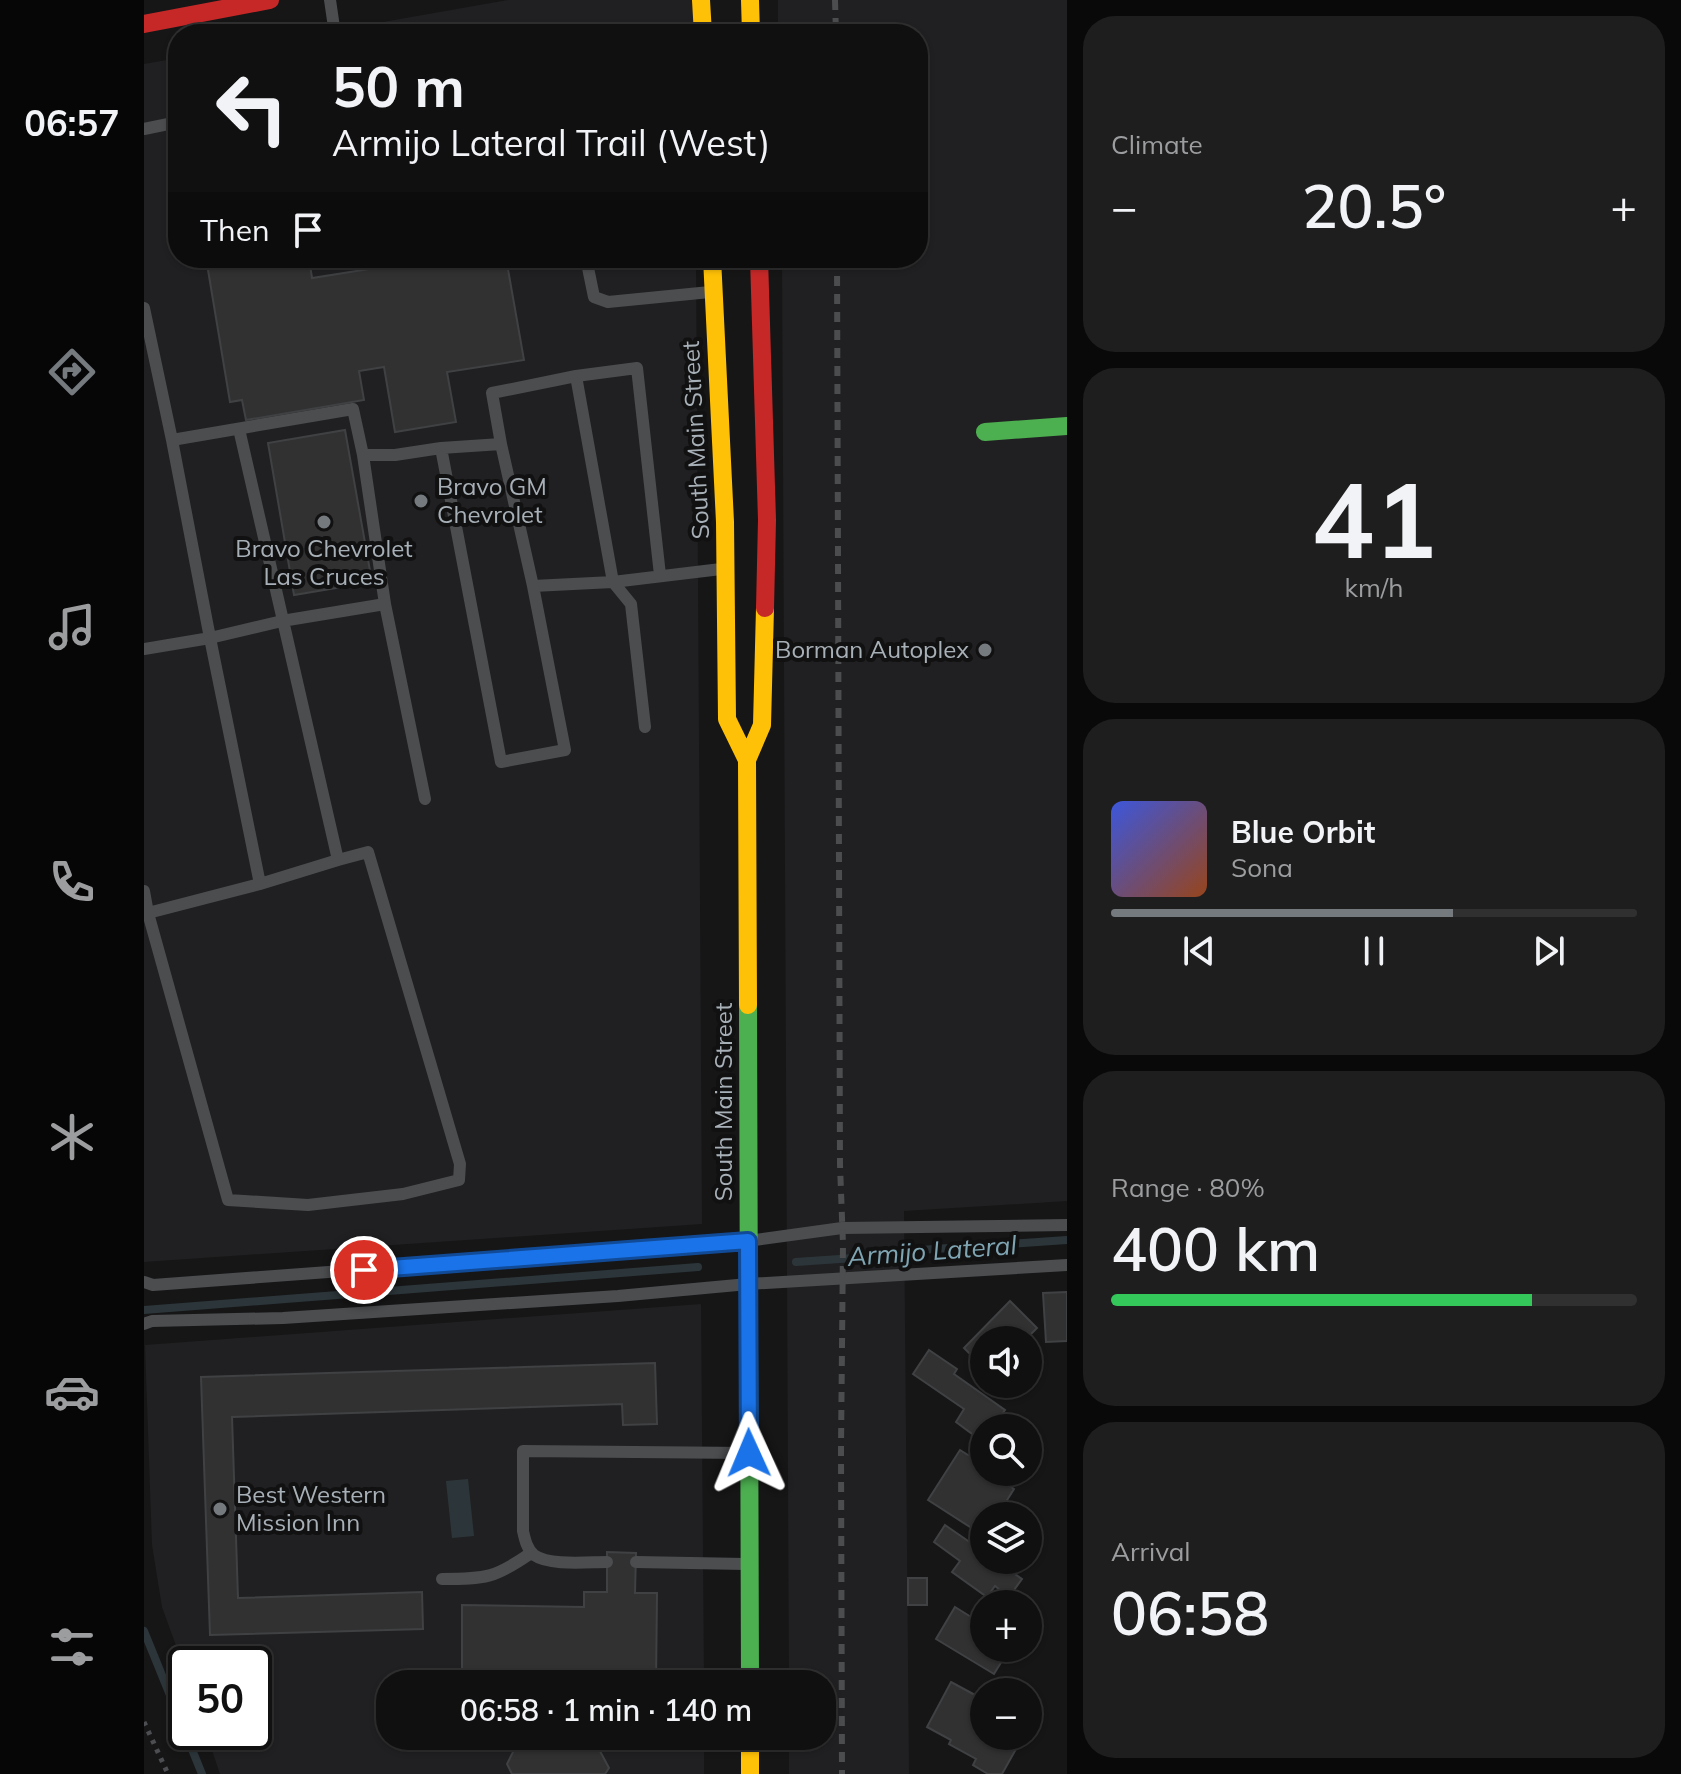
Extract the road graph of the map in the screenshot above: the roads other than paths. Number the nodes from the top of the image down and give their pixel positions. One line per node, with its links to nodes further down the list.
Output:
1 (270, 0): 5 (main road)
2 (330, 0): 6 (lane)
3 (701, 0): 7 (main road)
4 (750, 0): 8 (main road)
5 (144, 24)
6 (334, 24)
7 (702, 24)
8 (751, 24)
9 (168, 124): 10 (lane)
10 (144, 129)
11 (588, 268): 14 (lane)
12 (712, 268): 14 (main road, South Main Street)
13 (759, 268): 33 (main road, South Main Street)
14 (713, 292): 24 (main road, South Main Street)
15 (144, 308): 20 (lane)
16 (576, 376): 21 (lane); 25 (lane); 26 (lane)
17 (1067, 426): 19 (main road)
18 (239, 429): 20 (lane); 23 (lane); 29 (lane)
19 (985, 432)
20 (172, 440): 30 (lane)
21 (501, 444): 22 (lane); 27 (lane)
22 (441, 448): 23 (lane); 27 (lane)
23 (363, 455): 28 (lane)
24 (725, 568): 25 (lane); 33 (main road, South Main Street)
25 (660, 575): 26 (lane)
26 (613, 582): 27 (lane); 32 (lane)
27 (533, 586)
28 (385, 604): 29 (lane); 34 (lane)
29 (282, 621): 30 (lane); 35 (lane)
30 (210, 638): 31 (lane); 36 (lane)
31 (144, 649)
32 (645, 727)
33 (747, 760): 40 (main road, South Main Street)
34 (425, 799)
35 (338, 860): 36 (lane); 38 (lane)
36 (260, 884): 38 (lane)
37 (144, 891): 38 (lane)
38 (148, 913)
39 (1067, 1225): 40 (lane)
40 (748, 1241): 42 (lane); 43 (main road, South Main Street)
41 (1067, 1265): 43 (lane)
42 (144, 1282)
43 (748, 1284): 44 (lane); 45 (main road, South Main Street)
44 (144, 1324)
45 (749, 1453): 46 (lane); 49 (main road, South Main Street)
46 (531, 1553): 47 (lane); 50 (lane)
47 (607, 1562)
48 (636, 1562): 49 (lane)
49 (749, 1564): 51 (main road, South Main Street)
50 (442, 1579)
51 (750, 1670)
52 (750, 1750): 53 (main road)
53 (750, 1774)

